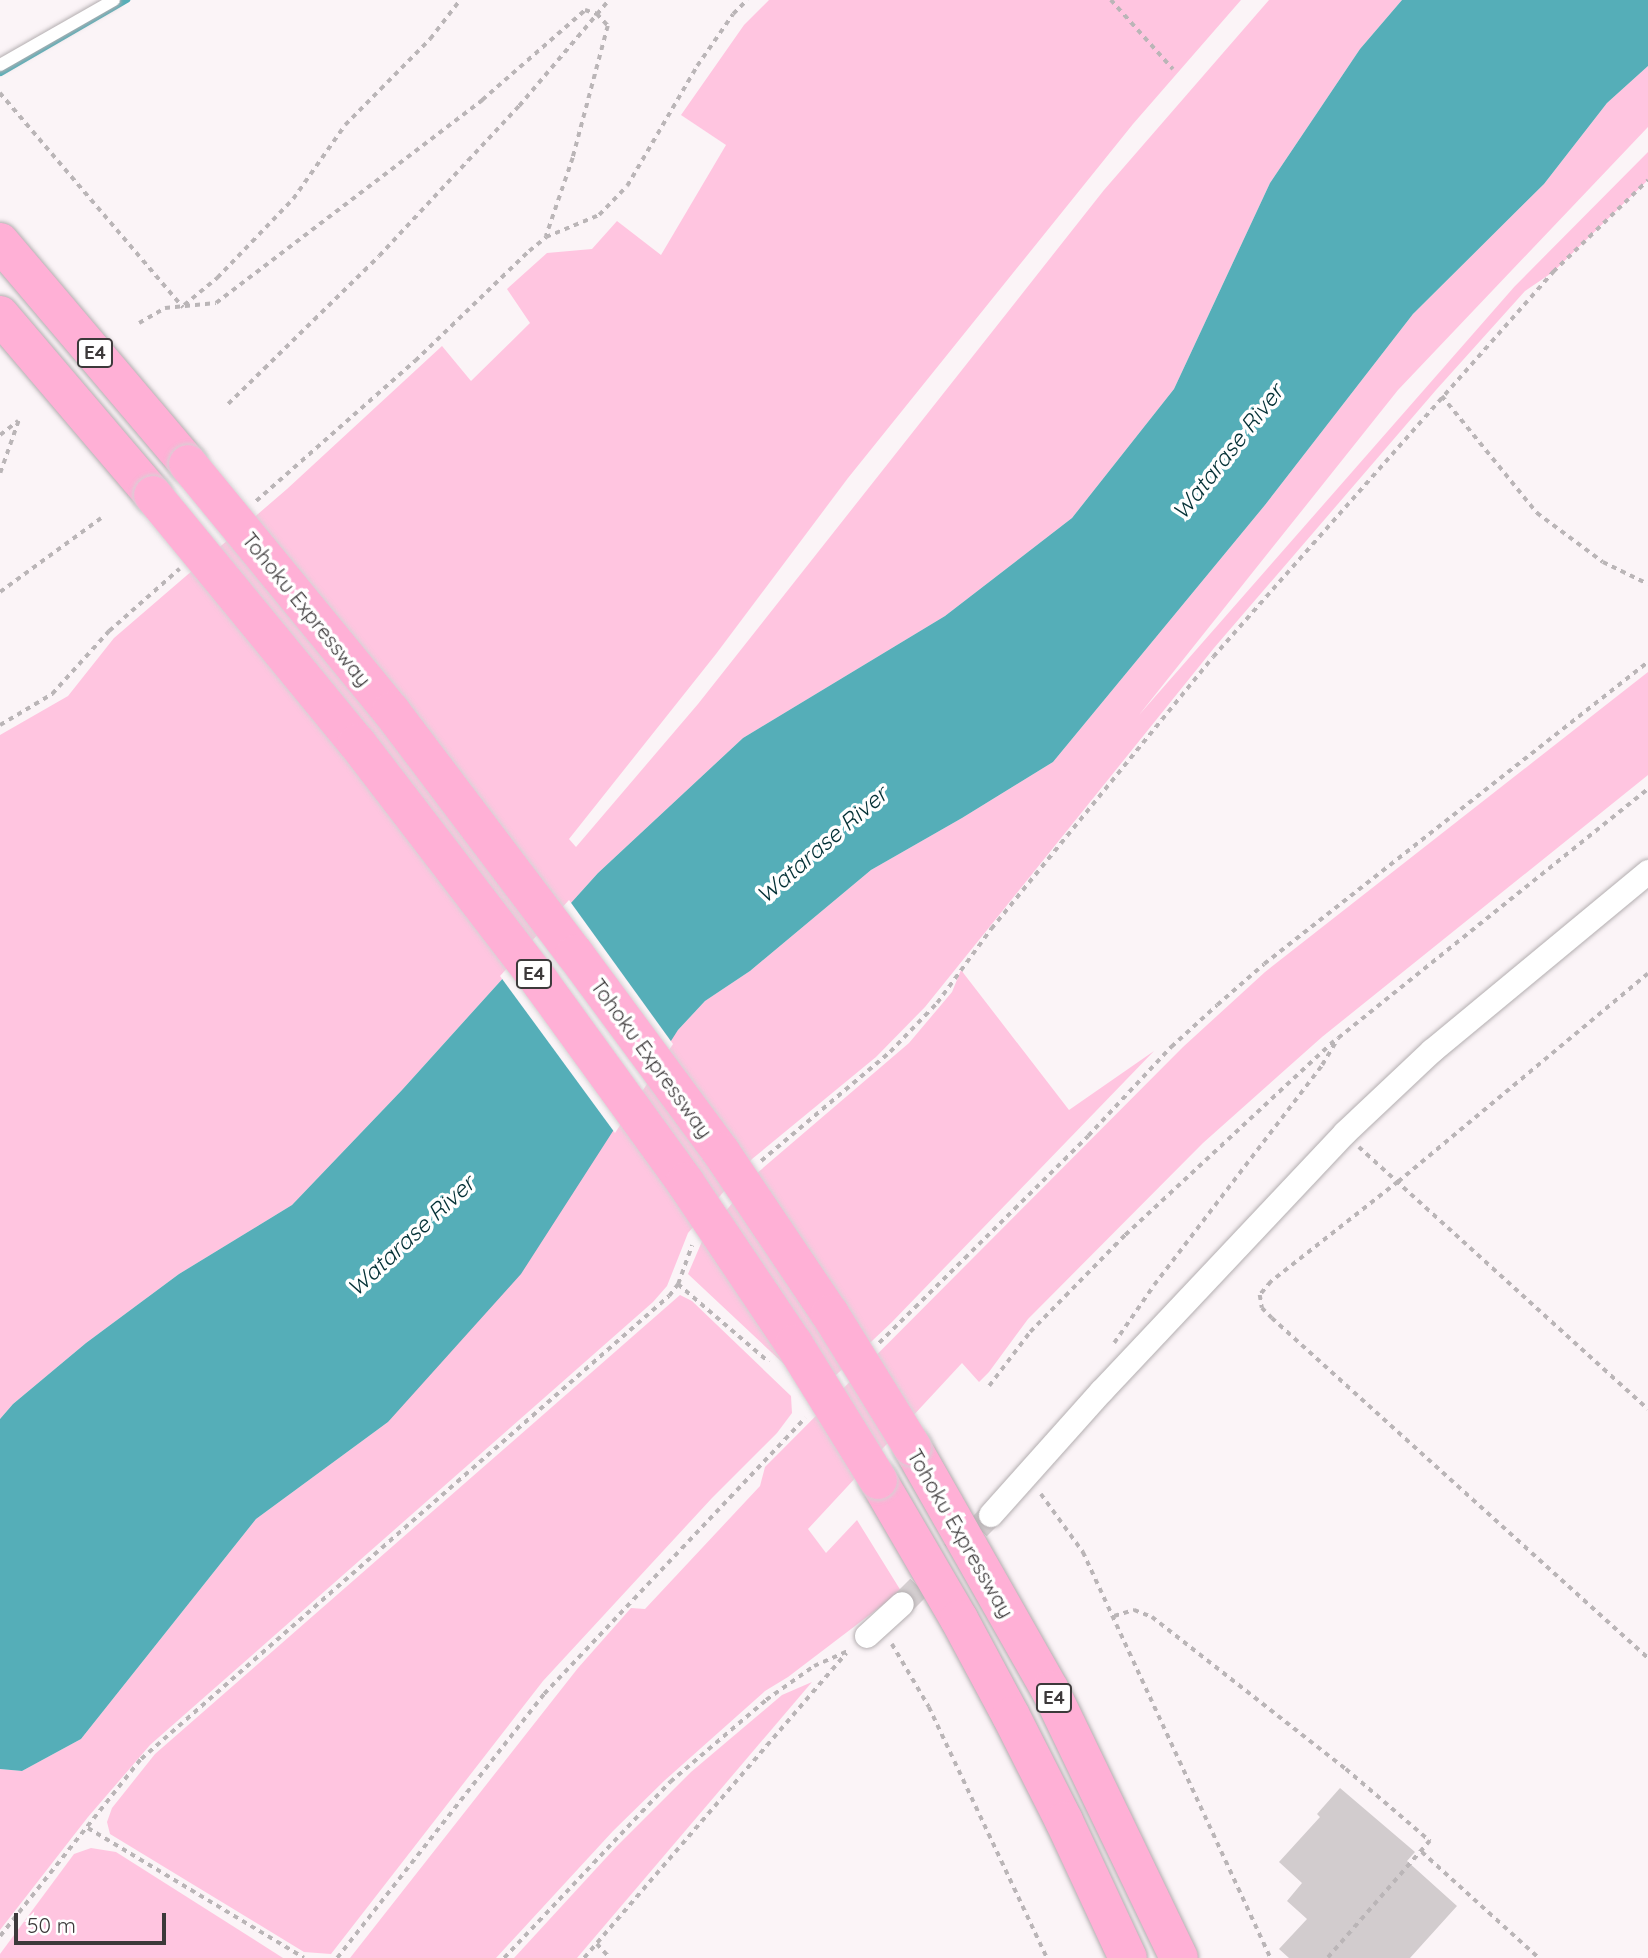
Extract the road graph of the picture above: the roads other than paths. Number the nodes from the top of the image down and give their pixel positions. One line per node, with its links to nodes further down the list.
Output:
1 (114, 0): 2 (lane)
2 (0, 65)
3 (0, 242): 10 (highway, Tohoku Expressway / E4, bridge)
4 (0, 315): 9 (highway, E4, bridge)
5 (1648, 872): 6 (street)
6 (991, 1515)
7 (902, 1604): 8 (street)
8 (873, 1630)
9 (1128, 1958)
10 (1179, 1958)

